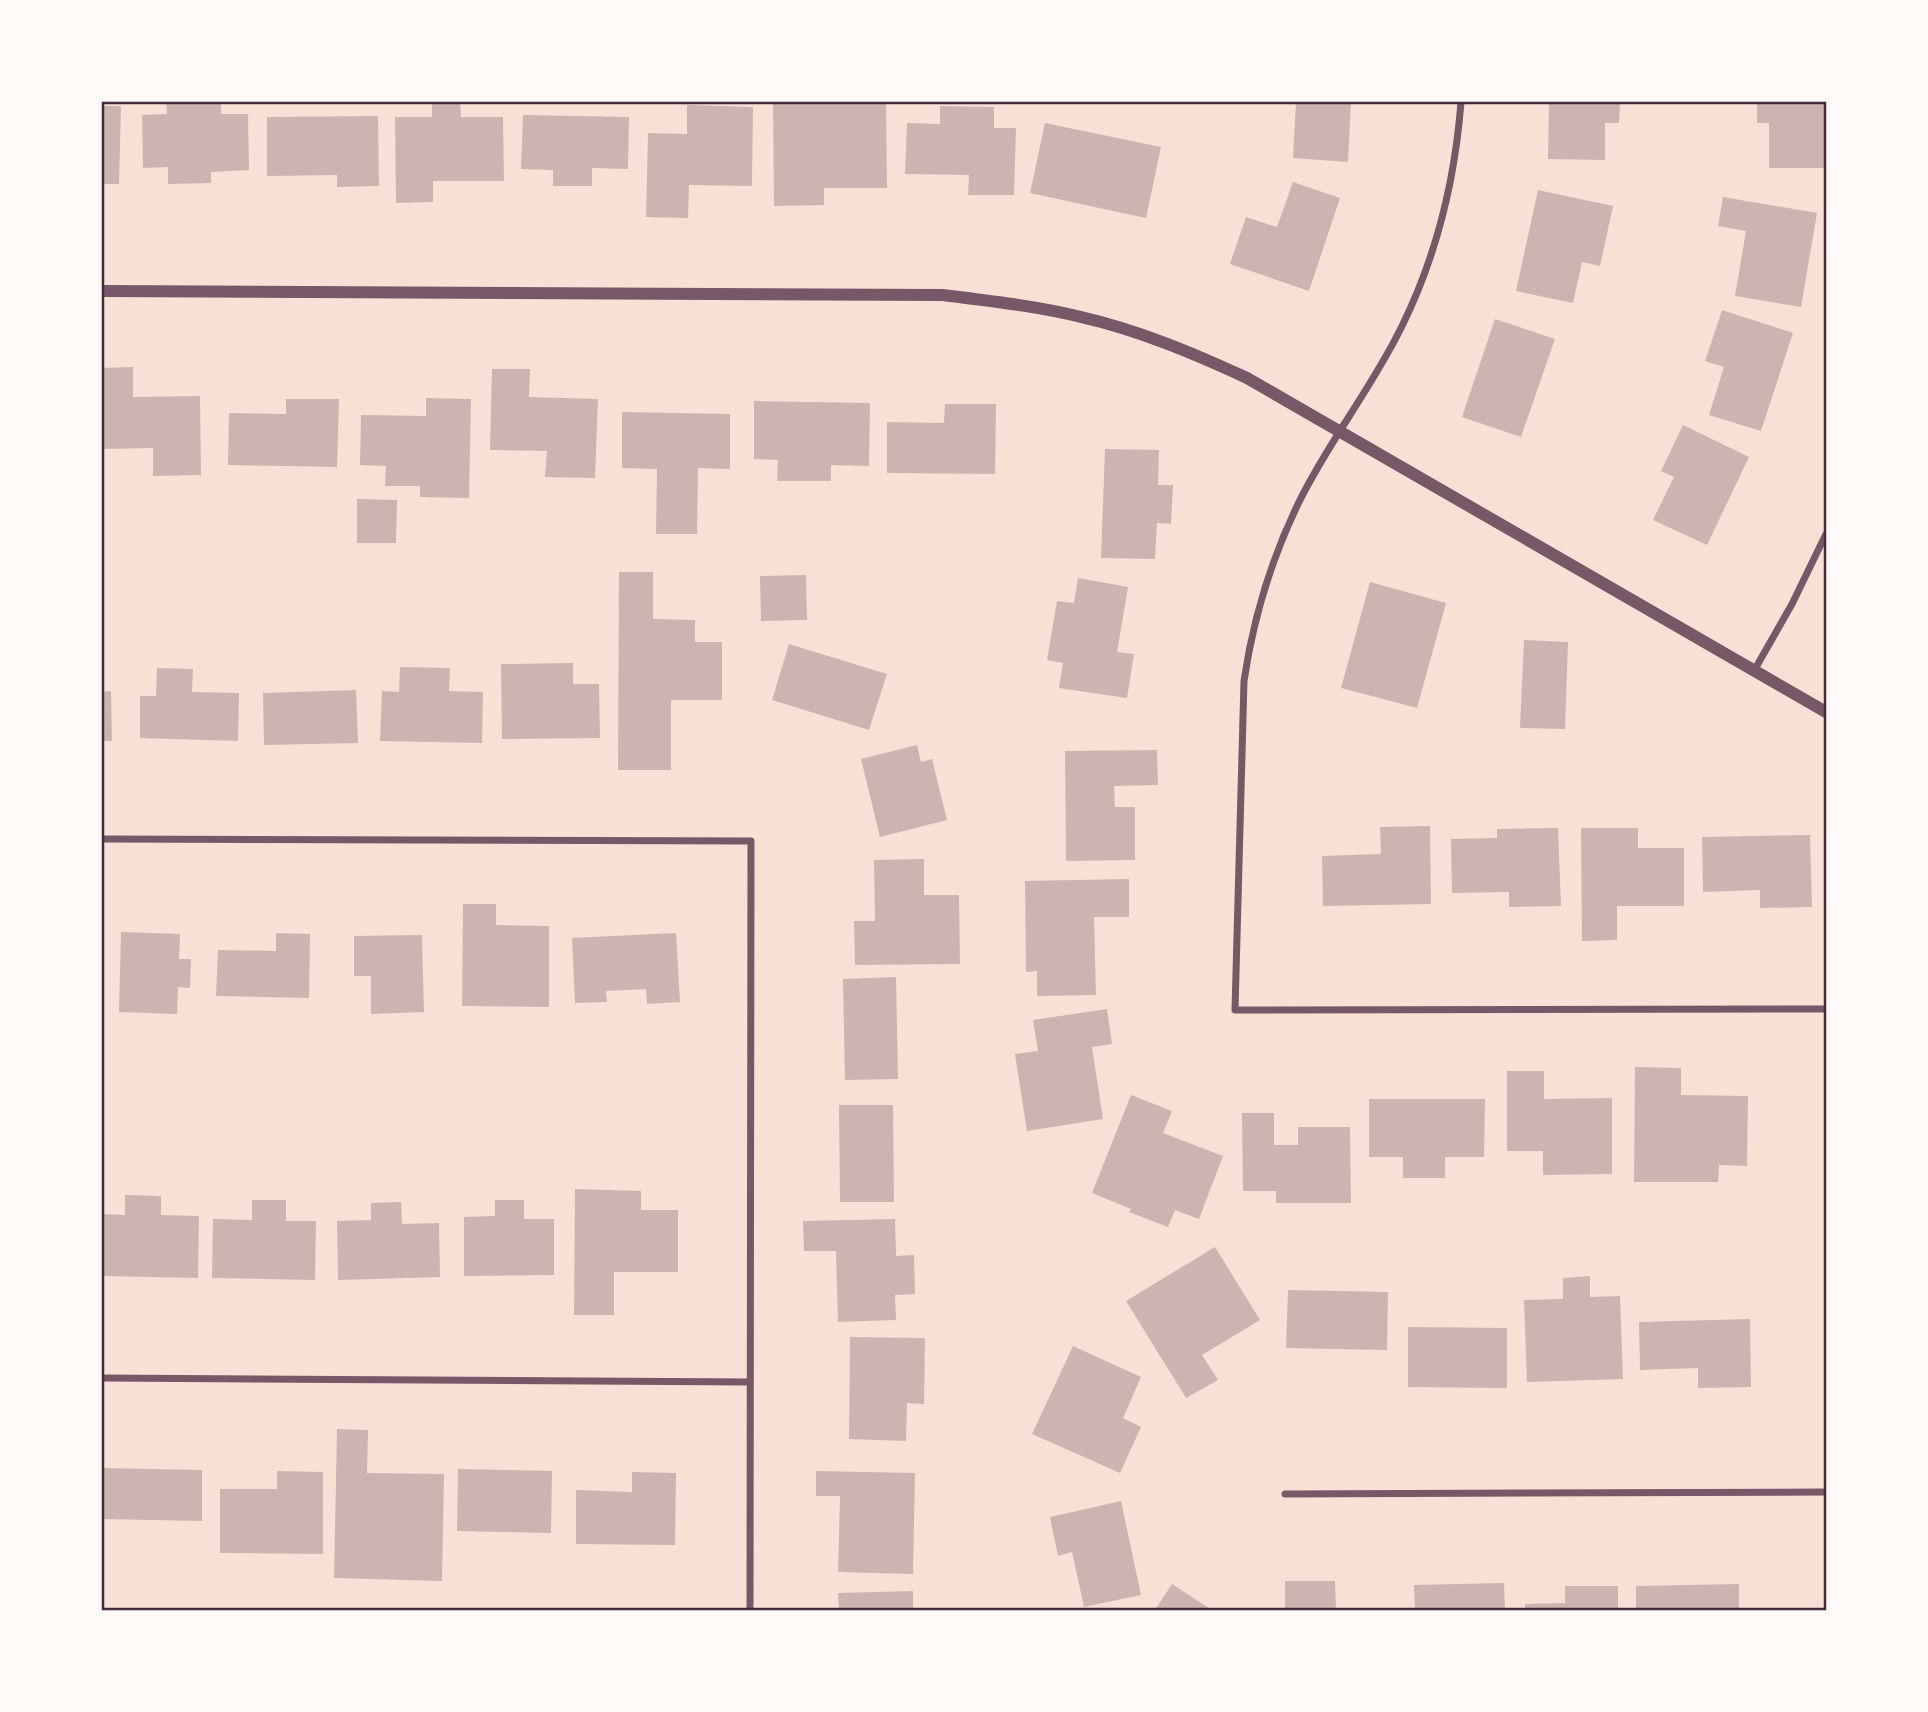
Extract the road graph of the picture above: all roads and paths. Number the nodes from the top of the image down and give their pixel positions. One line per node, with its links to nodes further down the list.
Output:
1 (1461, 102): 3 (street)
2 (102, 291): 3 (street)
3 (1341, 432): 5 (street); 8 (street)
4 (1826, 534): 5 (street)
5 (1755, 669): 6 (street)
6 (1826, 712)
7 (102, 839): 10 (street)
8 (1826, 1009)
9 (102, 1378): 10 (street)
10 (750, 1382): 13 (street)
11 (1826, 1492): 12 (street)
12 (1285, 1494)
13 (750, 1611)

